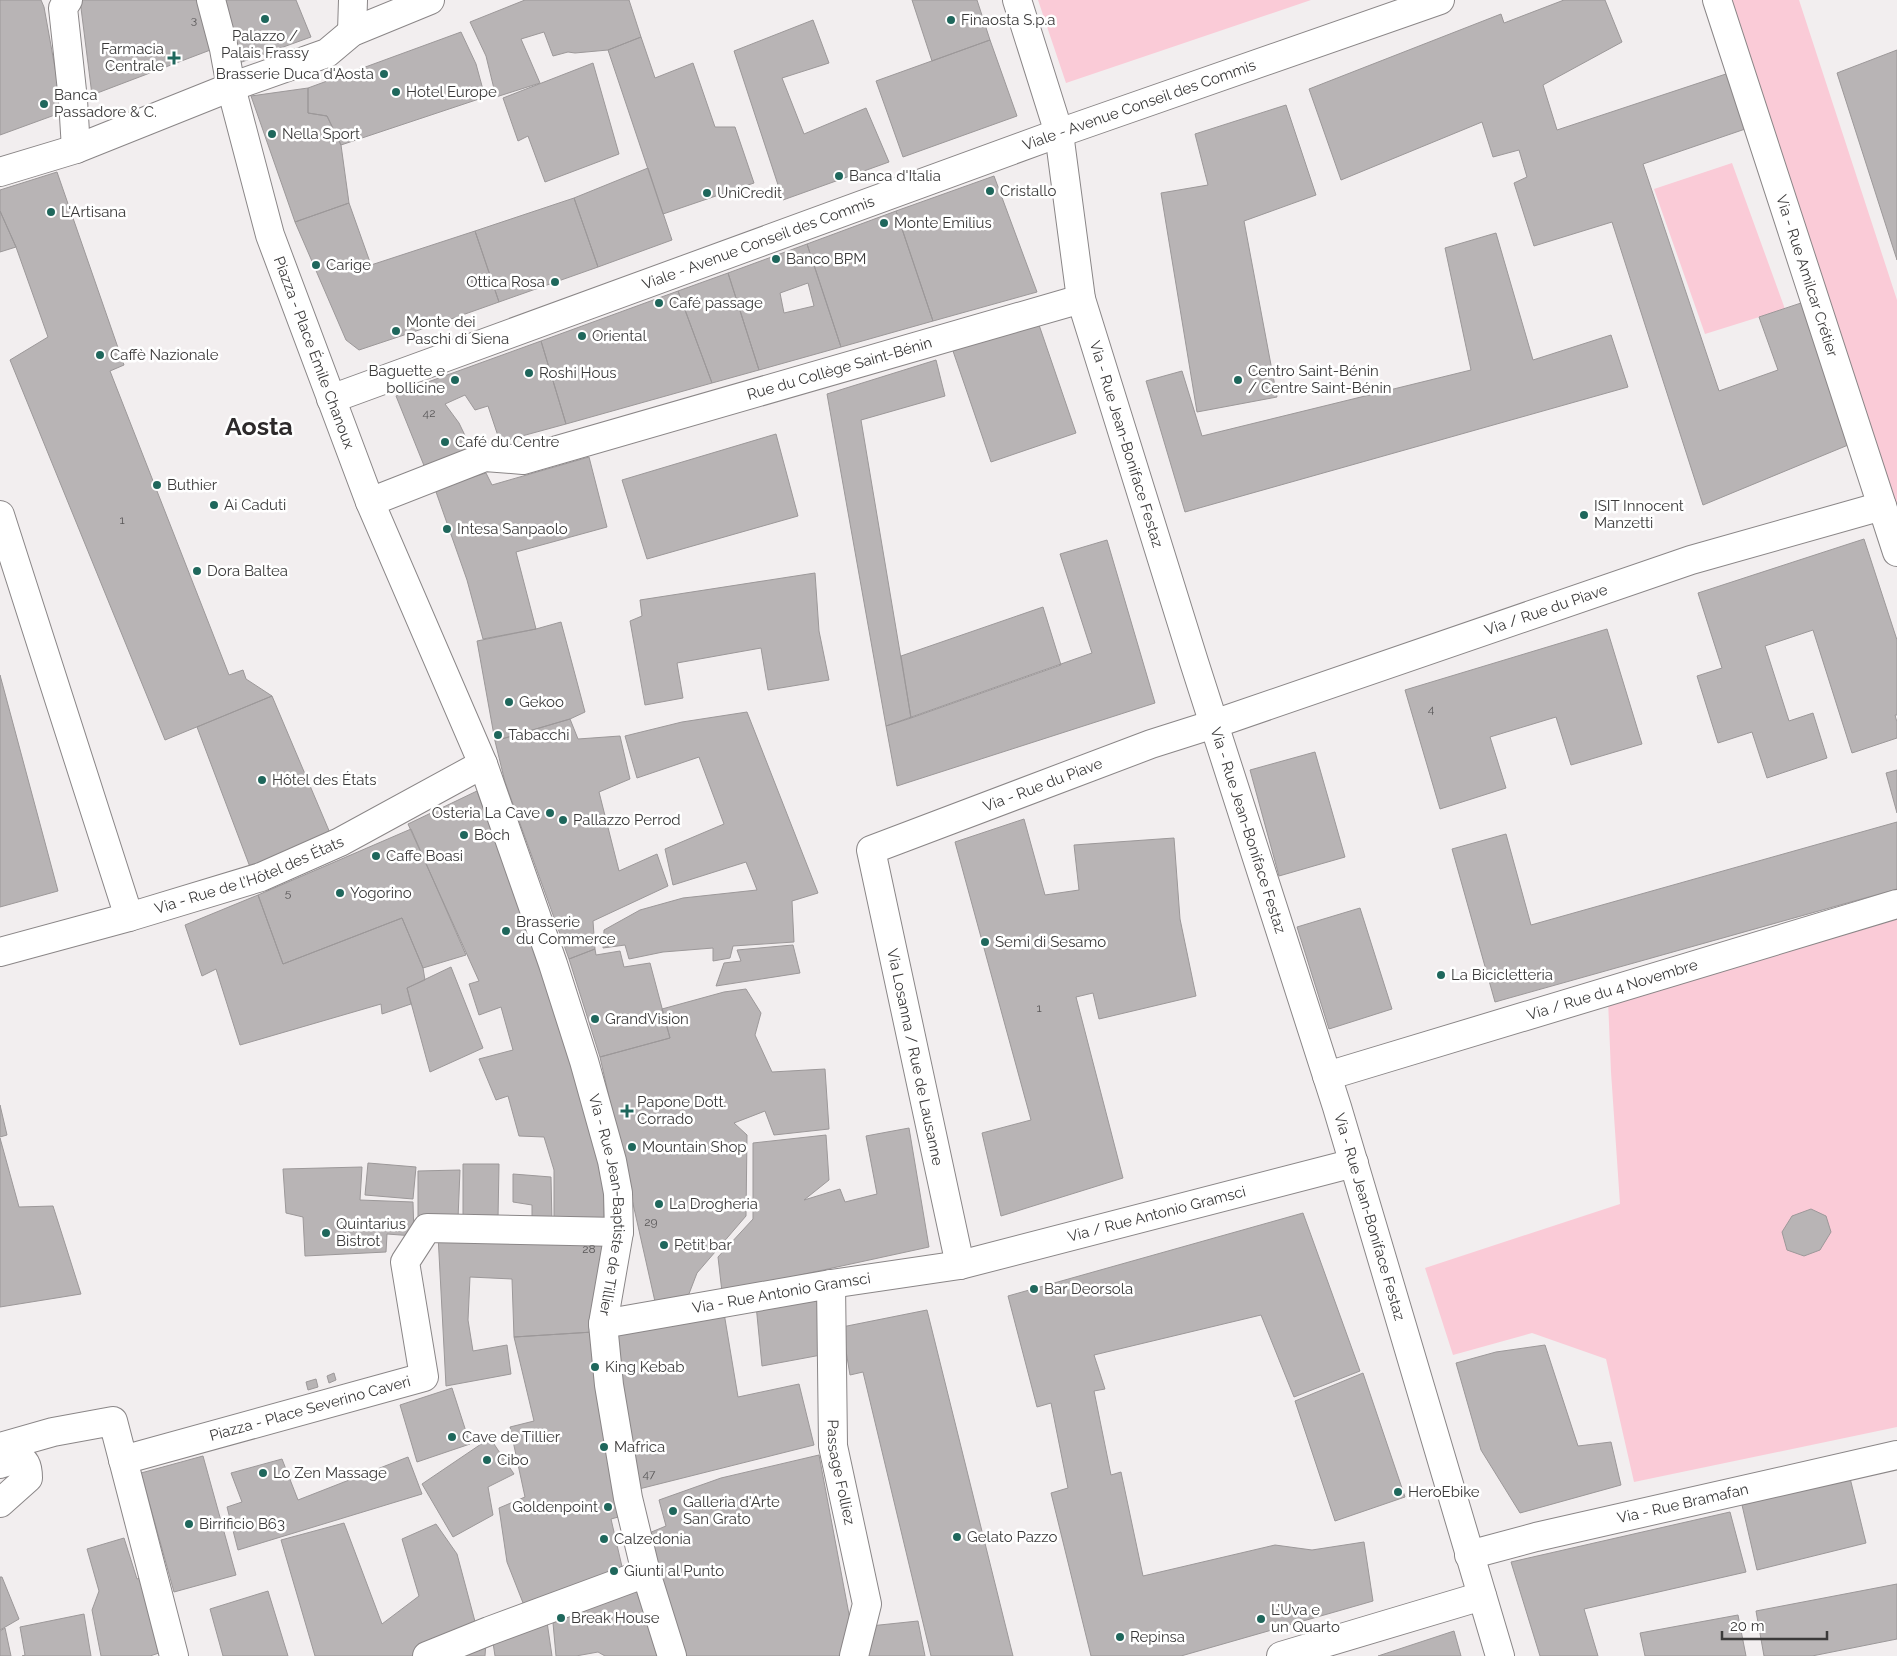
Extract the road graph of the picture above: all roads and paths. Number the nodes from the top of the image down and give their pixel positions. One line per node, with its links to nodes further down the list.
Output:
1 (68, 0): 11 (street)
2 (211, 0): 9 (street, Piazza - Place Émile Chanoux)
3 (353, 0): 8 (street)
4 (430, 0): 8 (street)
5 (1017, 0): 10 (street, Via - Rue Jean-Boniface Festaz)
6 (1440, 0): 10 (street, Viale - Avenue Conseil des Commis)
7 (1717, 0): 16 (street, Via - Rue Amilcar Crétier)
8 (352, 32): 9 (street)
9 (231, 87): 11 (street); 14 (street, Piazza - Place Émile Chanoux)
10 (1059, 133): 13 (street, Via - Rue Jean-Boniface Festaz); 14 (street, Viale - Avenue Conseil des Commis)
11 (76, 149): 12 (street)
12 (0, 172)
13 (1081, 299): 15 (street, Rue du Collège Saint-Bénin); 19 (street, Via - Rue Jean-Boniface Festaz)
14 (331, 399): 15 (street, Piazza - Place Émile Chanoux)
15 (370, 502): 20 (street, Piazza - Place Émile Chanoux)
16 (1882, 506): 18 (street, Via - Rue Amilcar Crétier); 19 (street, Via / Rue du Piave)
17 (0, 515): 23 (street)
18 (1897, 552)
19 (1214, 724): 21 (street, Via - Rue du Piave); 25 (street, Via - Rue Jean-Boniface Festaz)
20 (483, 764): 23 (street, Via - Rue de l'Hôtel des États); 27 (street, Via - Rue Jean-Baptiste de Tillier)
21 (871, 850): 28 (street, Via Losanna / Rue de Lausanne)
22 (1897, 904): 25 (street, Via / Rue du 4 Novembre)
23 (129, 917): 24 (street, Via - Rue de l'Hôtel des États)
24 (0, 952)
25 (1327, 1076): 26 (street, Via - Rue Jean-Boniface Festaz)
26 (1354, 1163): 28 (street, Via / Rue Antonio Gramsci); 36 (street, Via - Rue Jean-Boniface Festaz)
27 (619, 1232): 30 (street, Via - Rue Jean-Baptiste de Tillier); 33 (street, Piazza - Place Severino Caveri)
28 (960, 1265): 29 (street, Via - Rue Antonio Gramsci)
29 (831, 1284): 30 (street, Via - Rue Antonio Gramsci); 42 (street, Passage Folliez)
30 (603, 1324): 37 (street, Via - Rue Jean-Baptiste de Tillier)
31 (0, 1446): 33 (street)
32 (1897, 1455): 36 (street, Via - Rue Bramafan)
33 (123, 1460): 39 (street)
34 (0, 1464): 35 (street)
35 (0, 1503)
36 (1469, 1555): 38 (street, Via - Rue Jean-Boniface Festaz)
37 (646, 1573): 40 (street); 41 (street, Via - Rue Jean-Baptiste de Tillier)
38 (1482, 1596): 43 (street); 44 (street, Via - Rue Jean-Boniface Festaz)
39 (174, 1656)
40 (427, 1656)
41 (672, 1656)
42 (854, 1656)
43 (1281, 1656)
44 (1500, 1656)

